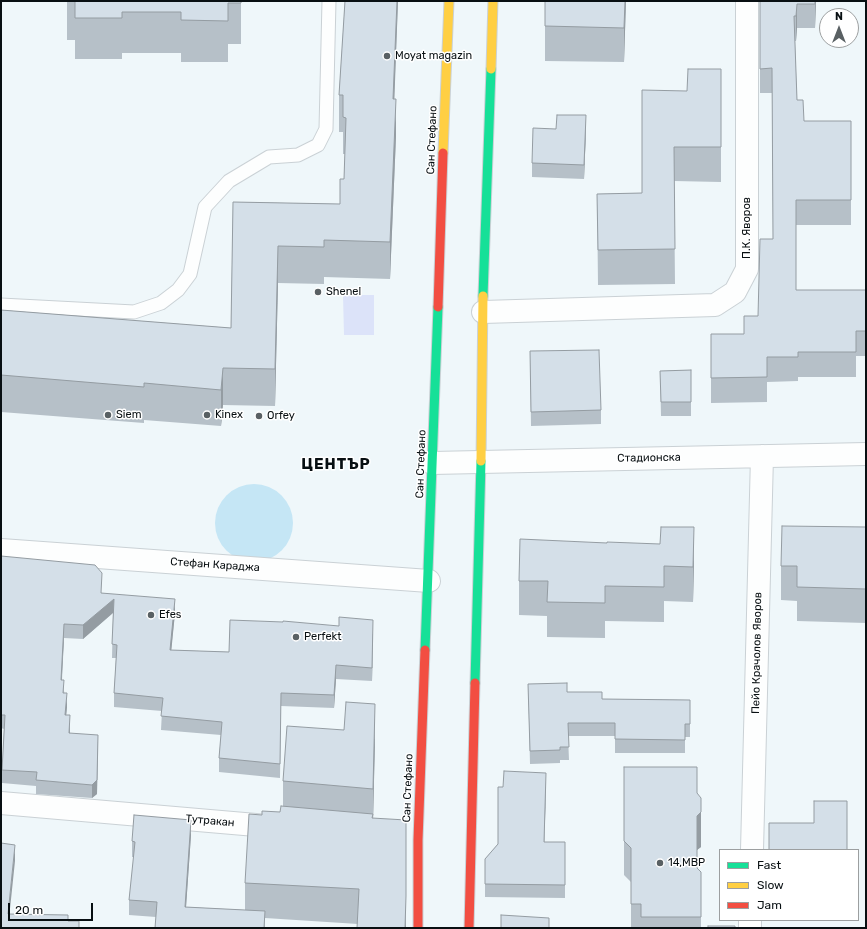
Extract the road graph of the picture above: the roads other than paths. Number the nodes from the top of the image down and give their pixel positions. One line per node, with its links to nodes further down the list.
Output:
1 (329, 1): 5 (lane)
2 (450, 1): 10 (main road, Сан Стефано)
3 (493, 1): 6 (main road)
4 (747, 1): 6 (street, П.К. Яворов)
5 (1, 305)
6 (483, 312): 9 (main road)
7 (866, 454): 8 (street, Стадионска)
8 (762, 456): 9 (street, Стадионска); 15 (street, Пейо Крачолов Яворов)
9 (481, 462): 10 (street, Стадионска); 17 (main road)
10 (432, 463): 12 (main road, Сан Стефано)
11 (1, 550): 12 (street, Стефан Караджа)
12 (429, 581): 16 (main road, Сан Стефано)
13 (1, 803): 14 (street, Тутракан)
14 (300, 829)
15 (752, 849)
16 (418, 928)
17 (469, 928)

